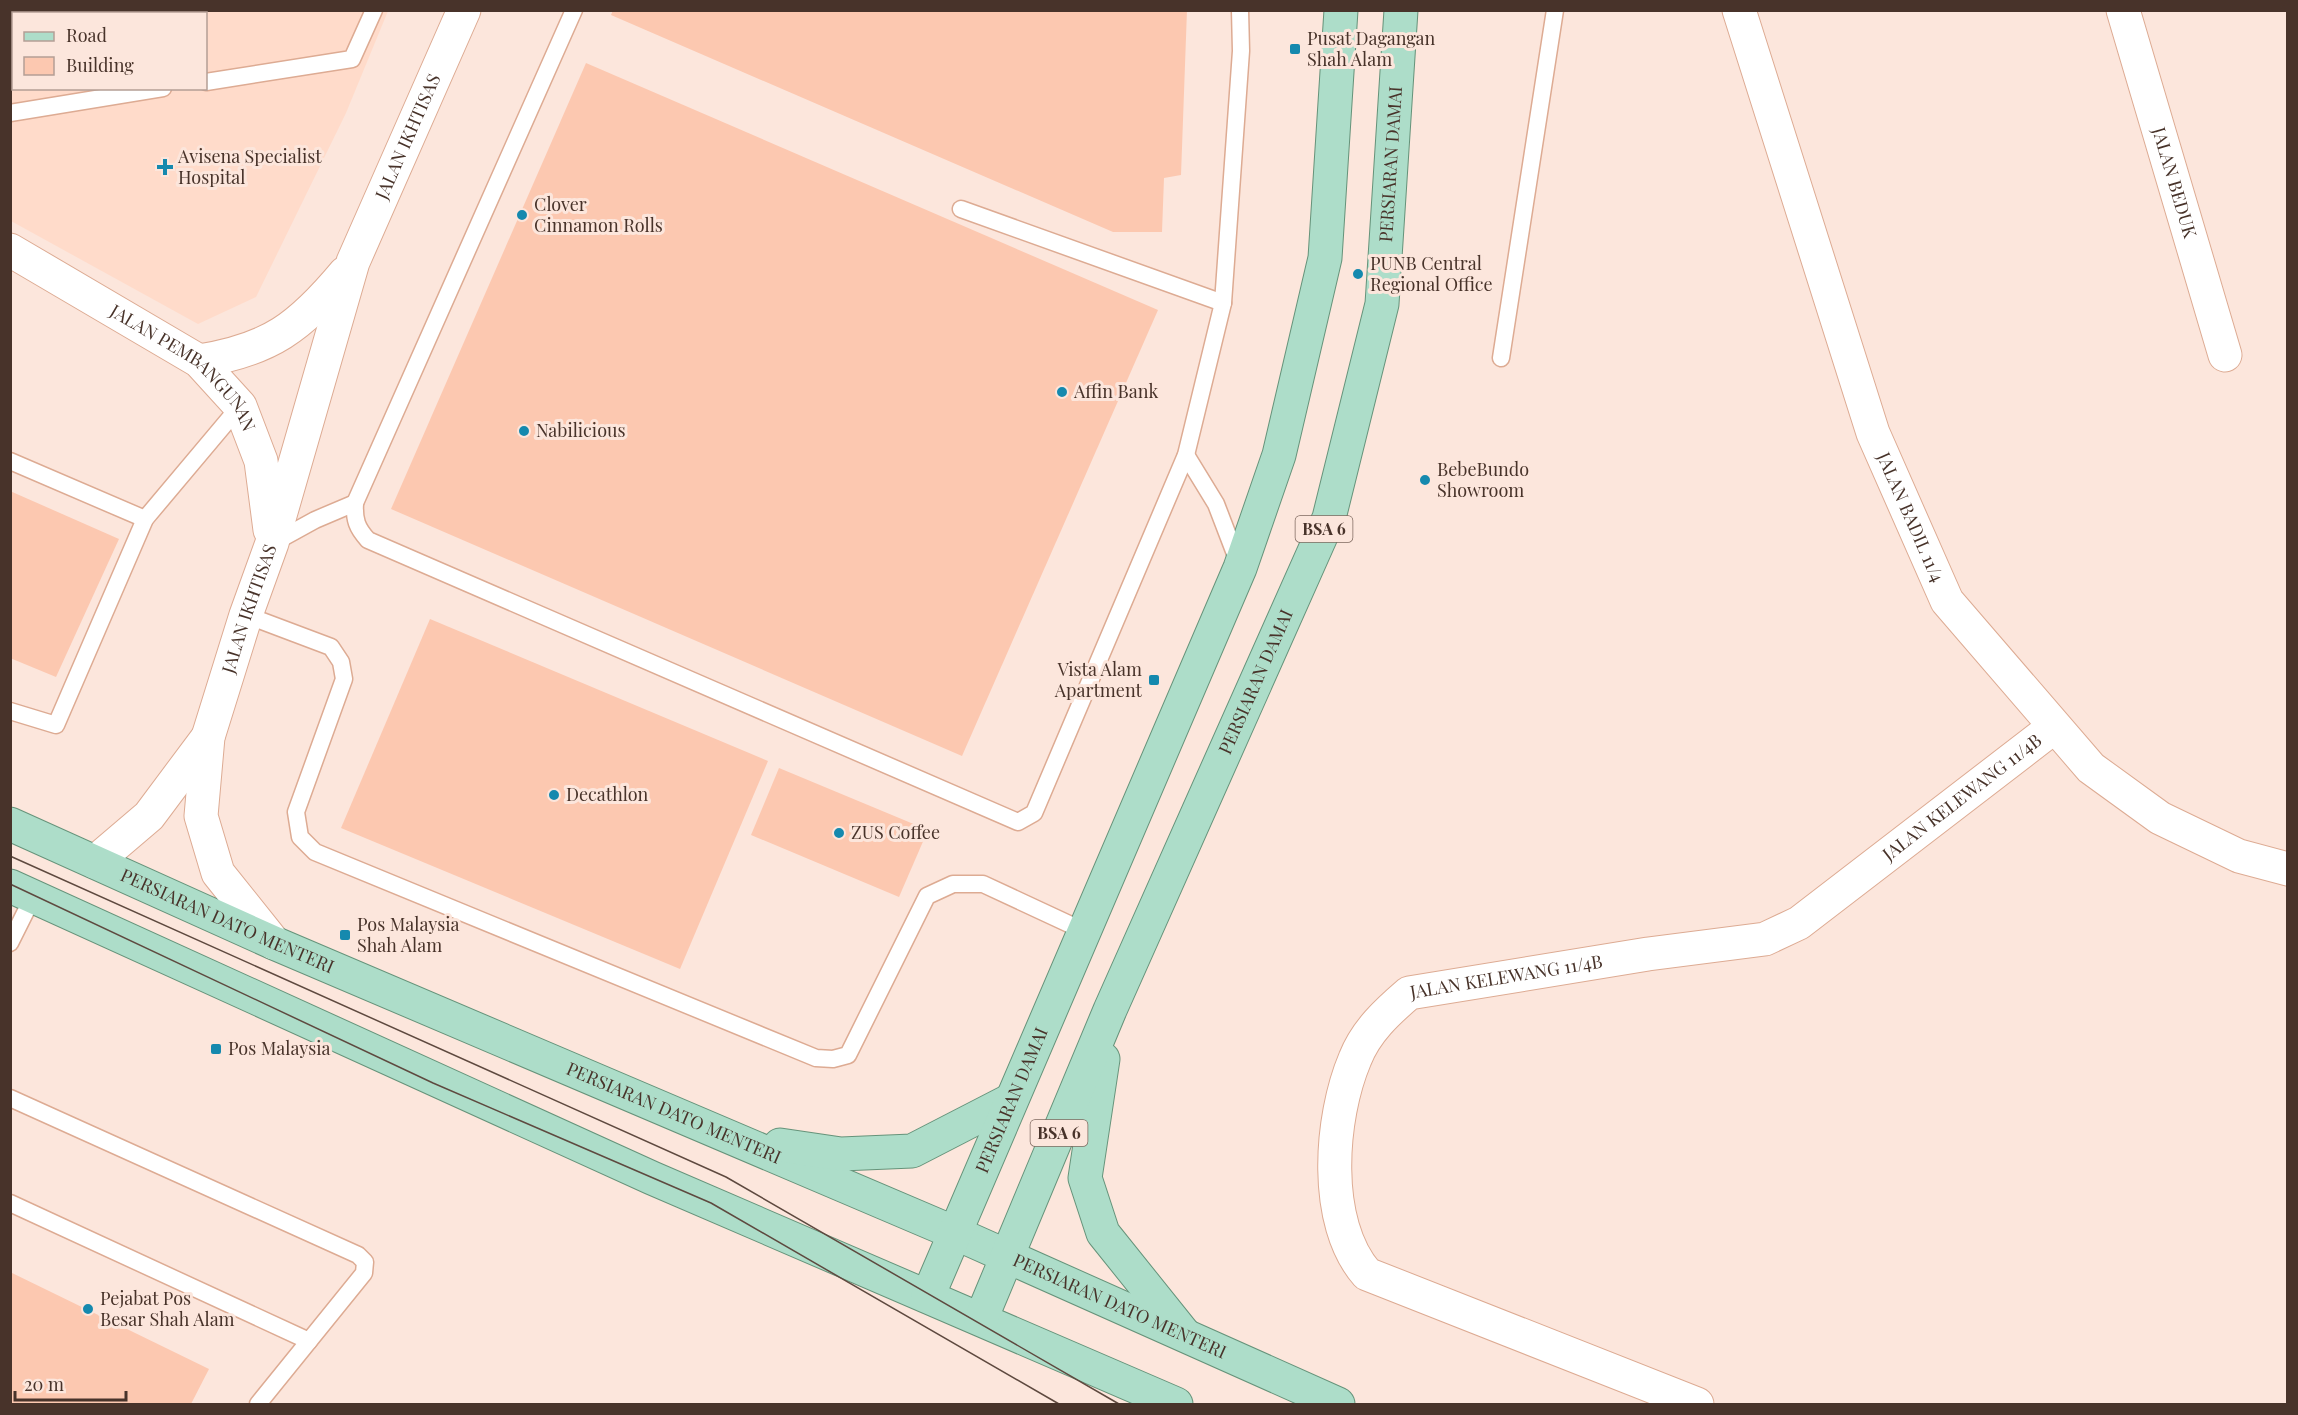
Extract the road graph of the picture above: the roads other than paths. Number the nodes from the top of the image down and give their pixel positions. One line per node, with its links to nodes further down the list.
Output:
1 (374, 10): 10 (lane)
2 (464, 10): 15 (street, JALAN IKHTISAS)
3 (574, 10): 23 (lane)
4 (1240, 10): 16 (lane)
5 (1341, 10): 26 (main road, PERSIARAN DAMAI / BSA 6)
6 (1401, 10): 38 (main road, PERSIARAN DAMAI / BSA 6)
7 (1555, 10): 18 (lane)
8 (1739, 10): 29 (street, JALAN BADIL 11/4)
9 (2123, 10): 17 (street, JALAN BEDUK)
10 (207, 82)
11 (151, 90): 12 (lane)
12 (10, 112)
13 (961, 209): 16 (lane)
14 (10, 250): 19 (street, JALAN PEMBANGUNAN)
15 (353, 262): 19 (street, JALAN IKHTISAS); 25 (street, JALAN IKHTISAS)
16 (1223, 303): 21 (lane)
17 (2225, 355)
18 (1501, 357)
19 (199, 361): 20 (street, JALAN PEMBANGUNAN)
20 (240, 406): 24 (lane); 25 (street, JALAN PEMBANGUNAN)
21 (1186, 455): 23 (lane); 26 (lane)
22 (10, 461): 24 (lane)
23 (355, 503): 25 (lane)
24 (145, 519): 28 (lane)
25 (272, 543): 27 (street, JALAN IKHTISAS)
26 (1240, 568): 35 (main road, PERSIARAN DAMAI / BSA 6)
27 (246, 615): 30 (street, JALAN IKHTISAS); 35 (lane)
28 (10, 711)
29 (2054, 727): 33 (street, JALAN BADIL 11/4); 52 (street, JALAN KELEWANG 11/4B)
30 (208, 737): 32 (street); 37 (street, JALAN IKHTISAS)
31 (10, 824): 32 (main road, PERSIARAN DATO MENTERI)
32 (95, 862): 37 (main road, PERSIARAN DATO MENTERI)
33 (2288, 869)
34 (22, 891): 36 (lane); 45 (main road)
35 (1084, 931): 40 (main road, PERSIARAN DAMAI / BSA 6)
36 (10, 943)
37 (274, 943): 41 (main road, PERSIARAN DATO MENTERI)
38 (1110, 1010): 44 (main road, PERSIARAN DAMAI / BSA 6); 47 (main road)
39 (10, 1098): 48 (lane)
40 (1011, 1100): 41 (main road); 43 (main road, PERSIARAN DAMAI / BSA 6)
41 (736, 1138): 43 (main road, PERSIARAN DATO MENTERI)
42 (10, 1203): 48 (lane)
43 (955, 1233): 44 (main road, PERSIARAN DATO MENTERI); 45 (main road, PERSIARAN DAMAI / BSA 6)
44 (1007, 1257): 46 (main road, PERSIARAN DAMAI / BSA 6); 47 (main road, PERSIARAN DATO MENTERI)
45 (928, 1296): 46 (main road)
46 (981, 1319): 50 (main road)
47 (1189, 1340): 51 (main road, PERSIARAN DATO MENTERI)
48 (309, 1341): 49 (lane)
49 (258, 1404)
50 (1176, 1404)
51 (1338, 1404)
52 (1697, 1404)

